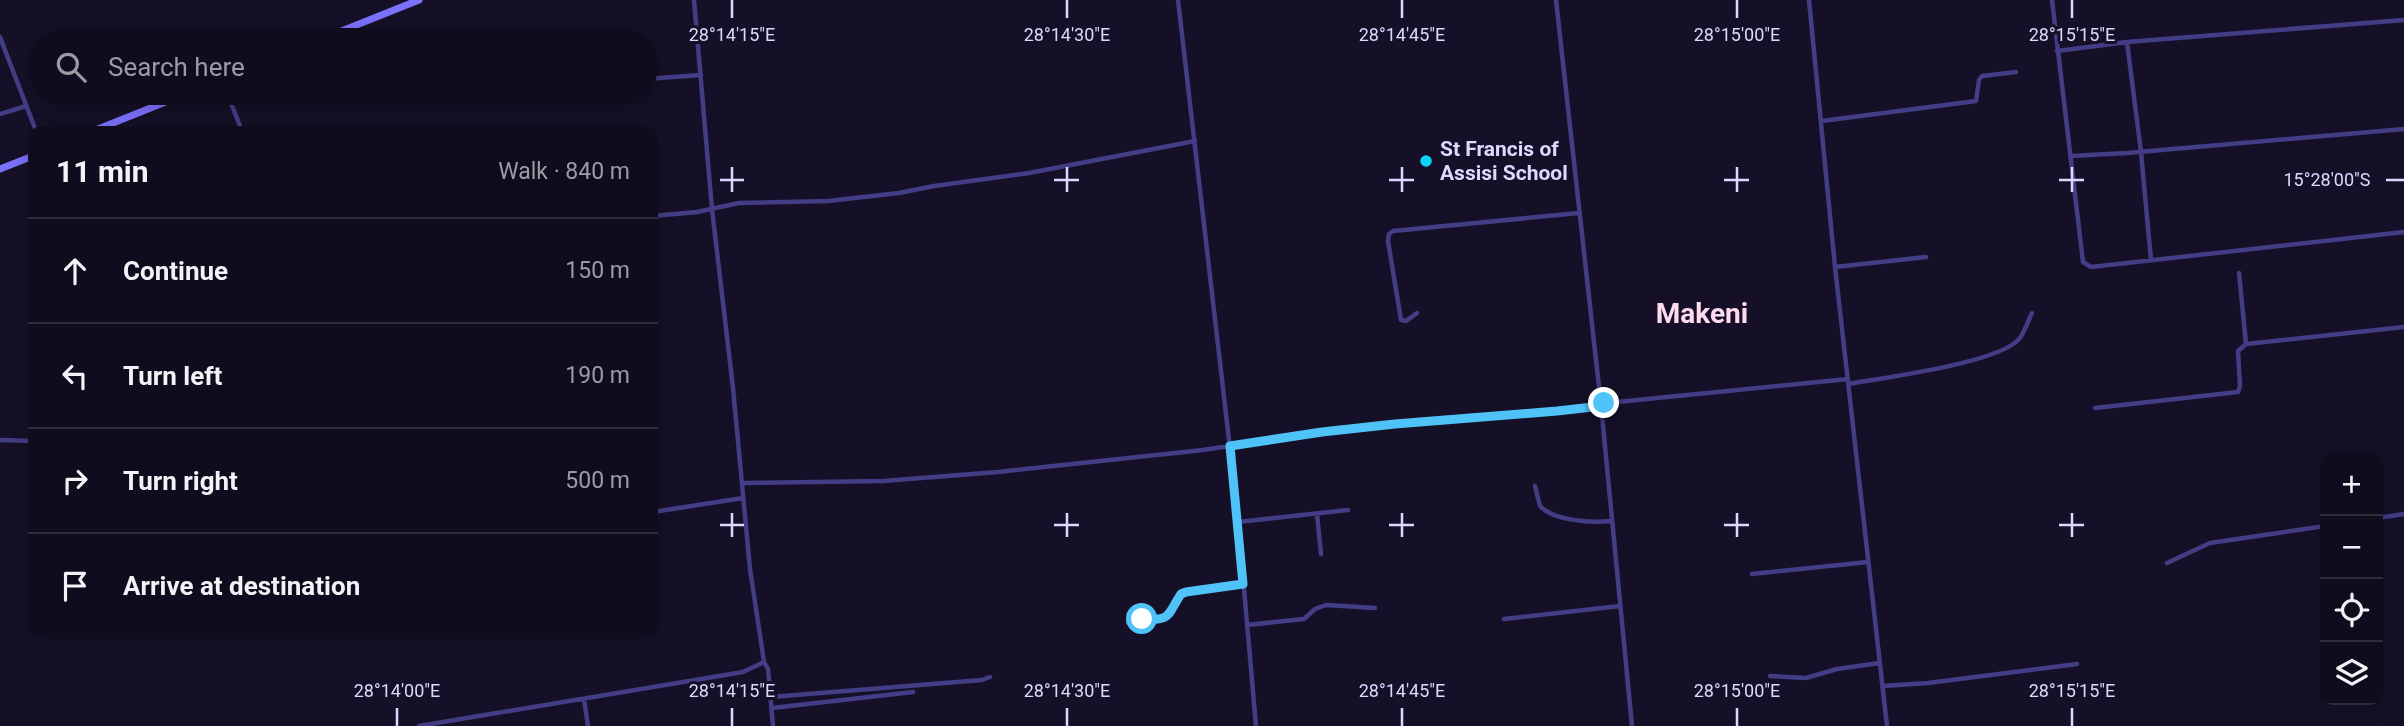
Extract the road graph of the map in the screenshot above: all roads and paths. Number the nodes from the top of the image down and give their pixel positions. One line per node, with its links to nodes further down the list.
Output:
1 (419, 0): 8 (main road)
2 (694, 0): 13 (street)
3 (1178, 0): 24 (street)
4 (1556, 0): 30 (street)
5 (1809, 0): 19 (street)
6 (2052, 0): 11 (street)
7 (2404, 20): 10 (street)
8 (348, 28)
9 (0, 37): 17 (street)
10 (2127, 42): 11 (street); 25 (street)
11 (2057, 51): 26 (street)
12 (2016, 72): 19 (street)
13 (701, 75): 14 (street); 29 (street)
14 (658, 78)
15 (158, 105): 21 (main road)
16 (232, 105): 22 (street)
17 (26, 106): 18 (street); 20 (street)
18 (0, 114)
19 (1822, 121): 35 (street)
20 (34, 126)
21 (106, 126)
22 (240, 126)
23 (2404, 128): 25 (street)
24 (1195, 141): 29 (street); 46 (street)
25 (2141, 152): 26 (street); 34 (street)
26 (2071, 156): 34 (street)
27 (28, 158): 28 (main road)
28 (0, 169)
29 (712, 209): 31 (street); 47 (street)
30 (1578, 213): 37 (street); 42 (street)
31 (658, 215)
32 (2404, 232): 34 (street)
33 (1926, 257): 35 (street)
34 (2151, 260)
35 (1835, 267): 41 (street)
36 (2239, 273): 40 (street)
37 (1417, 313)
38 (2032, 313): 41 (street)
39 (2404, 327): 40 (street)
40 (2246, 344): 43 (street)
41 (1848, 382): 42 (street); 59 (street)
42 (1601, 405): 46 (street); 55 (street)
43 (2095, 408)
44 (0, 440): 45 (street)
45 (28, 441)
46 (1230, 446): 47 (street); 56 (street)
47 (742, 483): 49 (street)
48 (1535, 486): 55 (street)
49 (743, 498): 51 (street); 68 (street)
50 (1348, 510): 52 (street)
51 (658, 511)
52 (1317, 514): 56 (street); 58 (street)
53 (2404, 514): 54 (street)
54 (2383, 517)
55 (1611, 521): 63 (street)
56 (1238, 522): 62 (street)
57 (2320, 527): 60 (street)
58 (1321, 554)
59 (1868, 562): 61 (street); 69 (street)
60 (2167, 563)
61 (1752, 574)
62 (1243, 584): 66 (street); 67 (street)
63 (1620, 606): 65 (street); 82 (street)
64 (1375, 608): 67 (street)
65 (1503, 619)
66 (1128, 623)
67 (1247, 625): 81 (street)
68 (764, 662): 75 (street); 76 (street)
69 (1880, 663): 72 (street); 73 (street)
70 (2077, 664): 73 (street)
71 (990, 677): 75 (street)
72 (1770, 677)
73 (1883, 686): 83 (street)
74 (913, 692): 77 (street)
75 (771, 697): 77 (street)
76 (584, 699): 78 (street); 79 (street)
77 (772, 708): 80 (street)
78 (419, 726)
79 (588, 726)
80 (773, 726)
81 (1256, 726)
82 (1633, 726)
83 (1886, 726)

